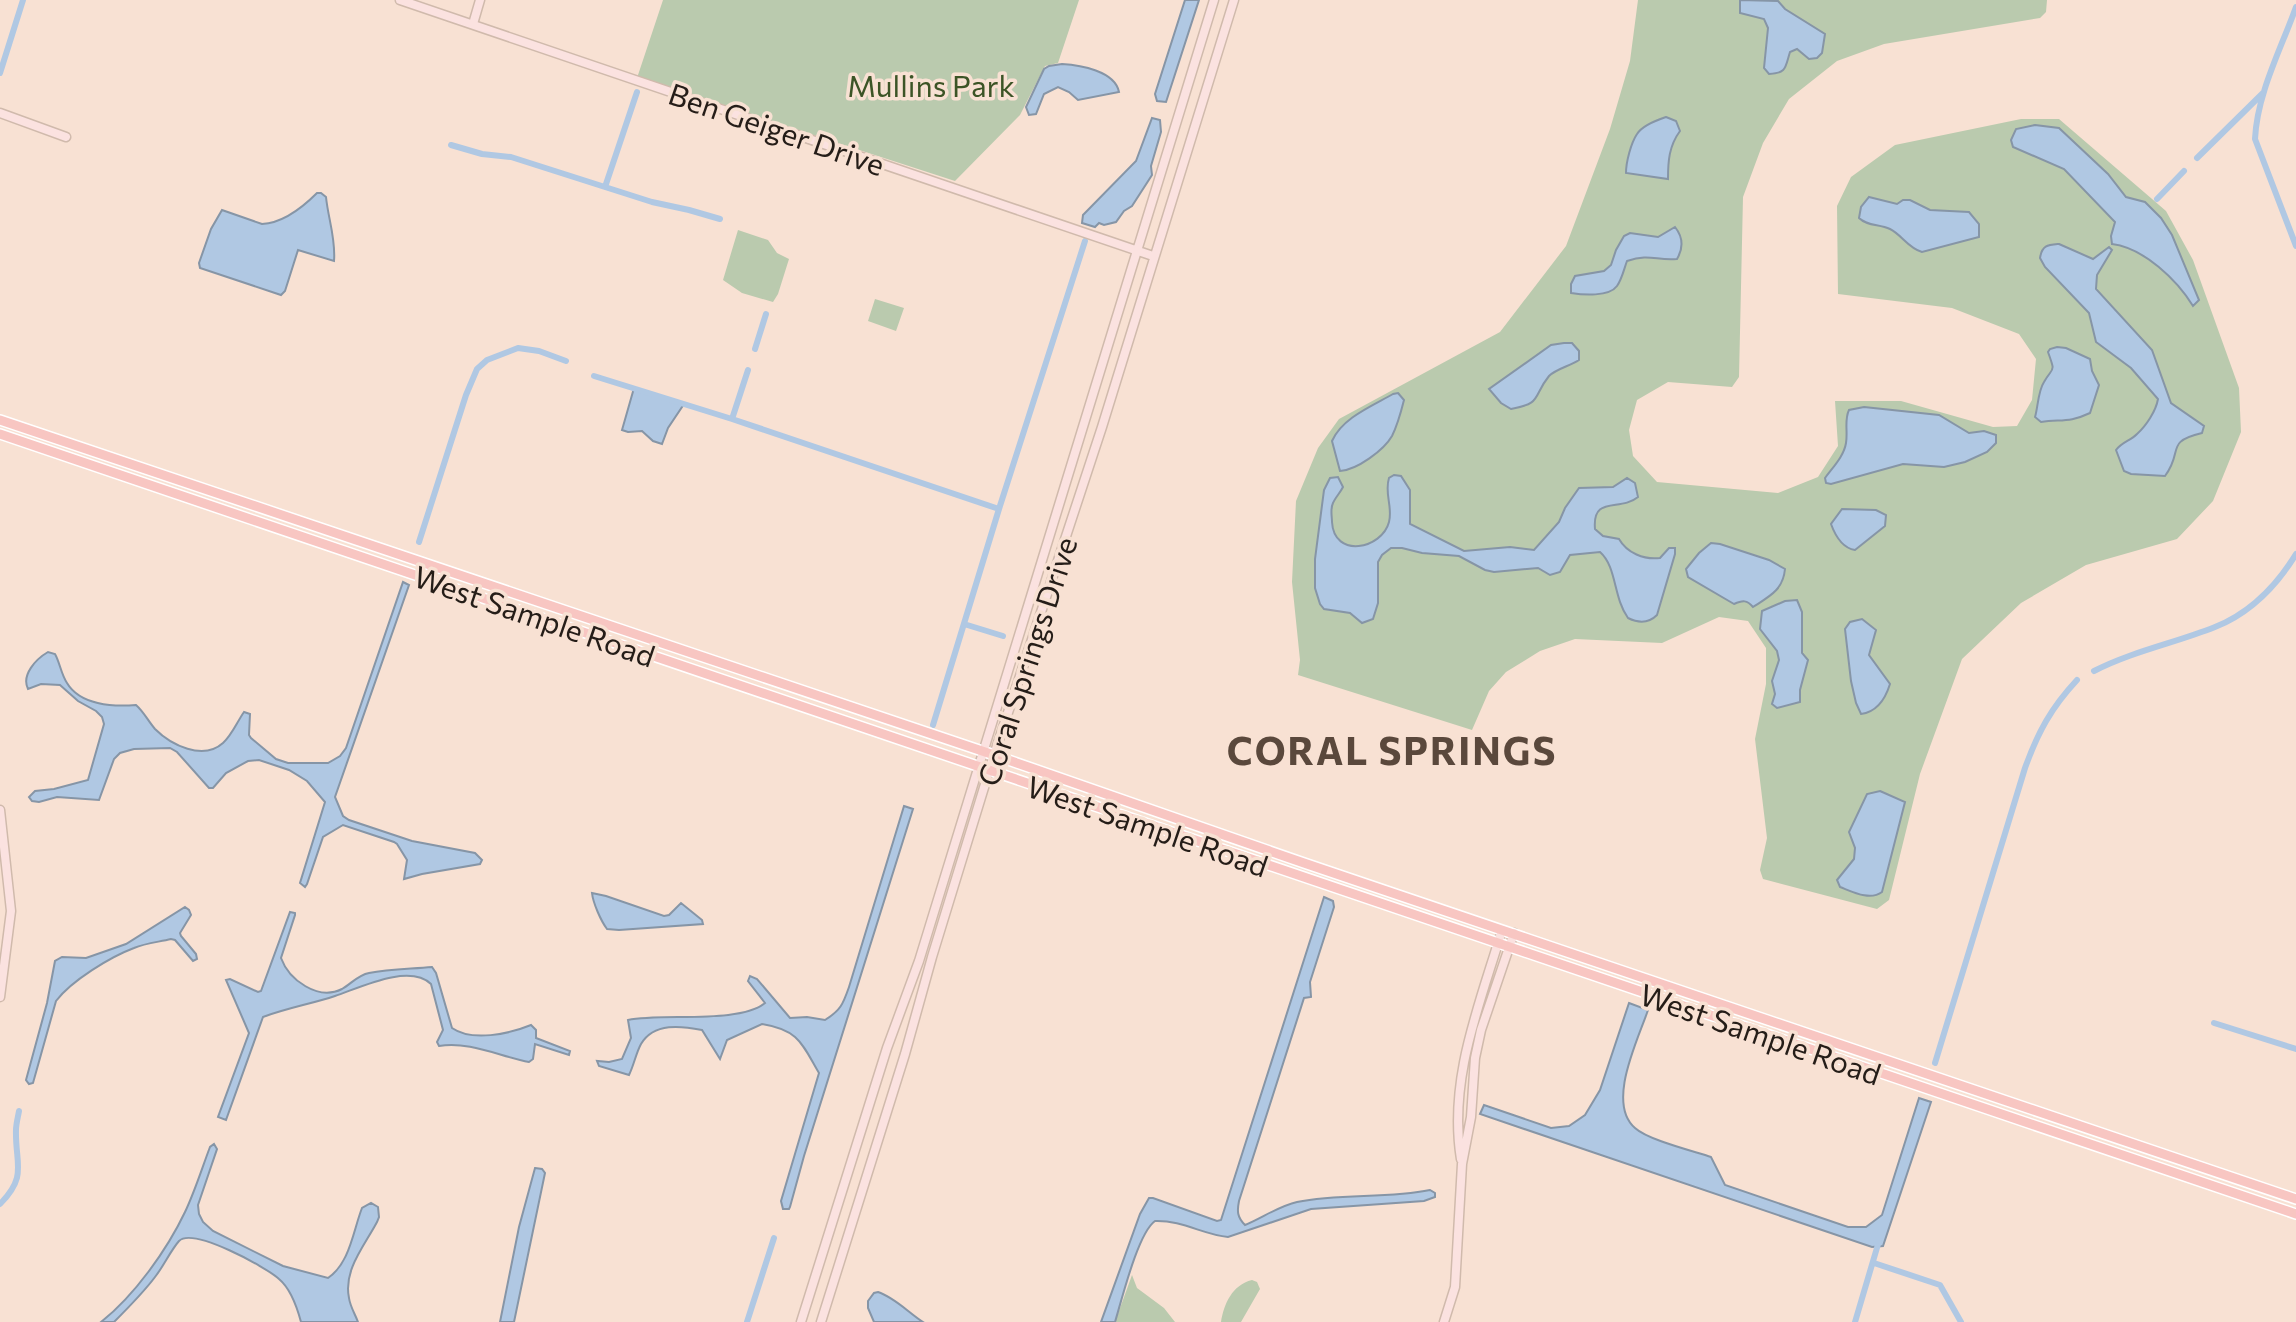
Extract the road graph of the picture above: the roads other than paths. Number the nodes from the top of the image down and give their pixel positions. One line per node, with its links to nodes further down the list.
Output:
1 (400, 0): 5 (main road, Ben Geiger Drive)
2 (480, 0): 5 (main road)
3 (1214, 0): 8 (main road, Coral Springs Drive)
4 (1234, 0): 9 (main road, Coral Springs Drive)
5 (473, 24): 8 (main road, Ben Geiger Drive)
6 (2, 115): 7 (main road)
7 (66, 137)
8 (1137, 251): 9 (main road, Ben Geiger Drive); 20 (main road, Coral Springs Drive)
9 (1153, 256): 21 (main road, Coral Springs Drive)
10 (0, 420): 12 (main road, West Sample Road)
11 (0, 434): 13 (main road, West Sample Road)
12 (160, 474): 13 (main road); 15 (main road, West Sample Road)
13 (125, 476): 14 (main road, West Sample Road)
14 (156, 487): 15 (main road); 17 (main road, West Sample Road)
15 (226, 496): 16 (main road, West Sample Road)
16 (685, 650): 17 (main road); 18 (main road, West Sample Road)
17 (642, 651): 19 (main road, West Sample Road)
18 (718, 662): 19 (main road); 20 (main road, West Sample Road)
19 (679, 664): 22 (main road, West Sample Road)
20 (983, 752): 21 (main road, West Sample Road); 22 (main road, Coral Springs Drive)
21 (994, 755): 23 (main road, Coral Springs Drive); 25 (main road, West Sample Road)
22 (978, 767): 23 (main road, West Sample Road); 33 (main road, Coral Springs Drive)
23 (989, 771): 27 (main road, West Sample Road); 34 (main road, Coral Springs Drive)
24 (0, 810): 29 (main road)
25 (1502, 930): 26 (main road, West Sample Road); 27 (main road)
26 (1514, 933): 28 (main road); 31 (main road, West Sample Road)
27 (1498, 944): 28 (main road, West Sample Road); 30 (main road)
28 (1510, 948): 30 (main road); 32 (main road, West Sample Road)
29 (0, 997)
30 (1462, 1164): 35 (main road)
31 (2296, 1199)
32 (2296, 1214)
33 (801, 1322)
34 (821, 1322)
35 (1444, 1322)

